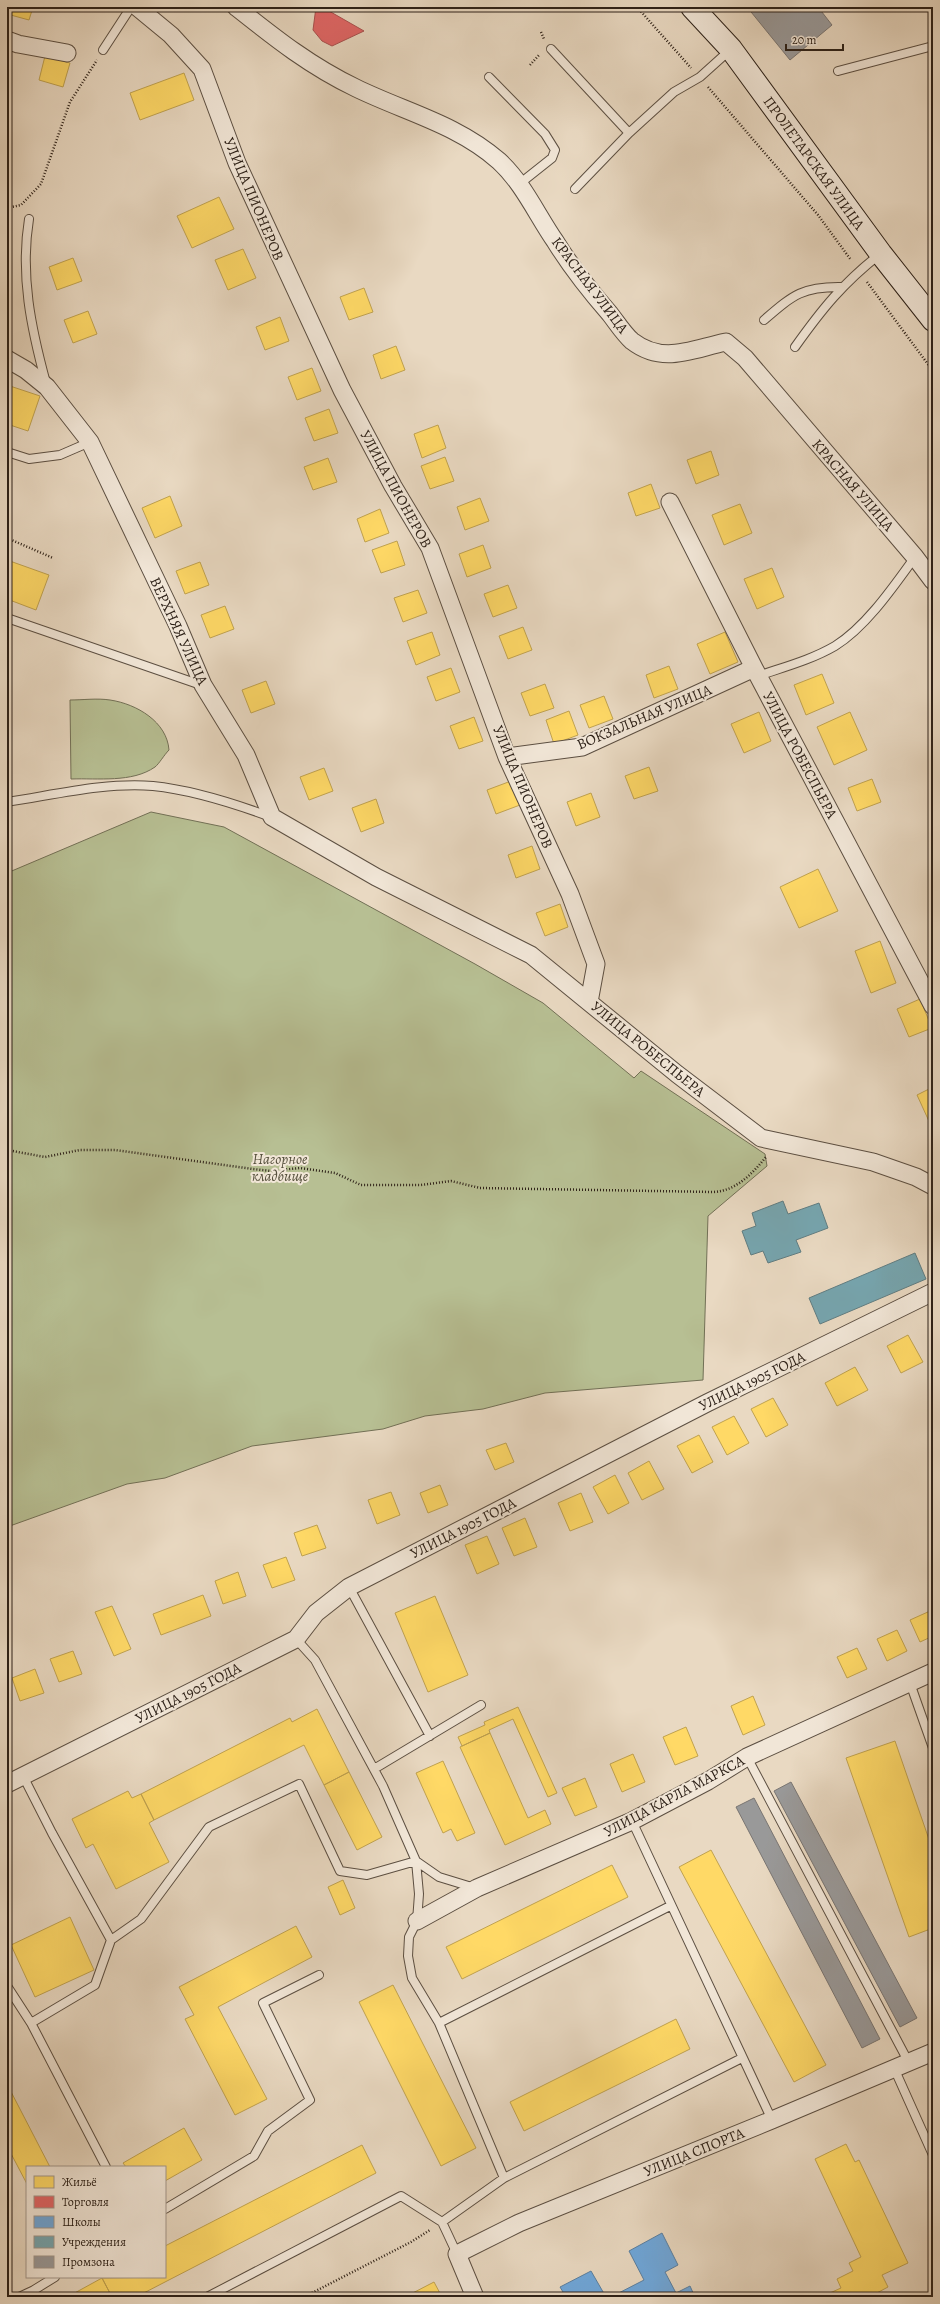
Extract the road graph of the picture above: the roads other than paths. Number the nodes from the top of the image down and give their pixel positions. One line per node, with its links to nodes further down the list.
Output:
1 (131, 7): 9 (lane)
2 (137, 7): 32 (street, УЛИЦА ПИОНЕРОВ)
3 (236, 7): 14 (street, КРАСНАЯ УЛИЦА)
4 (692, 7): 7 (main road, ПРОЛЕТАРСКАЯ УЛИЦА)
5 (7, 40): 10 (street)
6 (551, 48): 13 (lane)
7 (731, 49): 13 (lane); 17 (main road, ПРОЛЕТАРСКАЯ УЛИЦА)
8 (932, 49): 11 (lane)
9 (103, 50)
10 (67, 53)
11 (838, 71)
12 (490, 76): 14 (lane)
13 (629, 132): 15 (lane)
14 (518, 185): 27 (street, КРАСНАЯ УЛИЦА)
15 (575, 189)
16 (29, 218): 23 (lane)
17 (881, 254): 18 (lane); 20 (main road, ПРОЛЕТАРСКАЯ УЛИЦА)
18 (843, 287): 19 (lane); 21 (lane)
19 (764, 320)
20 (933, 320)
21 (795, 347)
22 (7, 359): 23 (street, ВЕРХНЯЯ УЛИЦА)
23 (47, 387): 24 (street, ВЕРХНЯЯ УЛИЦА)
24 (90, 442): 25 (lane); 31 (street, ВЕРХНЯЯ УЛИЦА)
25 (7, 452)
26 (670, 502): 30 (street, УЛИЦА РОБЕСПЬЕРА)
27 (915, 557): 28 (street, КРАСНАЯ УЛИЦА); 30 (lane)
28 (933, 581)
29 (7, 618): 31 (lane)
30 (756, 672): 32 (street, ВОКЗАЛЬНАЯ УЛИЦА); 36 (street, УЛИЦА РОБЕСПЬЕРА)
31 (203, 685): 34 (street, ВЕРХНЯЯ УЛИЦА)
32 (507, 757): 35 (street, УЛИЦА ПИОНЕРОВ)
33 (7, 802): 34 (lane)
34 (272, 817): 35 (street, УЛИЦА РОБЕСПЬЕРА)
35 (589, 1002): 37 (street, УЛИЦА РОБЕСПЬЕРА)
36 (933, 1006)
37 (933, 1186)
38 (933, 1292): 39 (street, УЛИЦА 1905 ГОДА)
39 (349, 1587): 40 (street, УЛИЦА 1905 ГОДА); 44 (lane)
40 (296, 1639): 47 (lane); 48 (street, УЛИЦА 1905 ГОДА)
41 (933, 1672): 42 (street, УЛИЦА КАРЛА МАРКСА)
42 (910, 1683): 45 (lane); 46 (street, УЛИЦА КАРЛА МАРКСА)
43 (481, 1705): 44 (lane)
44 (430, 1736): 47 (lane)
45 (933, 1748)
46 (747, 1757): 50 (street, УЛИЦА КАРЛА МАРКСА); 62 (lane)
47 (374, 1769): 51 (lane)
48 (23, 1776): 49 (street, УЛИЦА 1905 ГОДА); 55 (lane)
49 (7, 1784)
50 (632, 1821): 52 (street, УЛИЦА КАРЛА МАРКСА); 53 (lane)
51 (416, 1861): 52 (lane); 54 (lane); 55 (lane)
52 (477, 1888): 54 (street, УЛИЦА КАРЛА МАРКСА)
53 (670, 1906): 58 (lane); 61 (lane)
54 (417, 1921): 58 (lane)
55 (111, 1940): 59 (lane)
56 (318, 1975): 67 (lane)
57 (7, 1986): 59 (lane)
58 (439, 2022): 66 (lane)
59 (31, 2023): 65 (lane)
60 (933, 2052): 62 (street, УЛИЦА СПОРТА)
61 (742, 2058): 63 (lane); 66 (lane)
62 (902, 2066): 63 (street, УЛИЦА СПОРТА); 64 (lane)
63 (772, 2120): 69 (street, УЛИЦА СПОРТА)
64 (933, 2155)
65 (105, 2166)
66 (504, 2178): 68 (lane)
67 (166, 2208)
68 (442, 2222): 69 (lane); 73 (lane)
69 (457, 2254): 74 (street)
70 (55, 2278): 71 (lane)
71 (36, 2293): 72 (lane)
72 (19, 2297)
73 (207, 2297)
74 (475, 2297)

